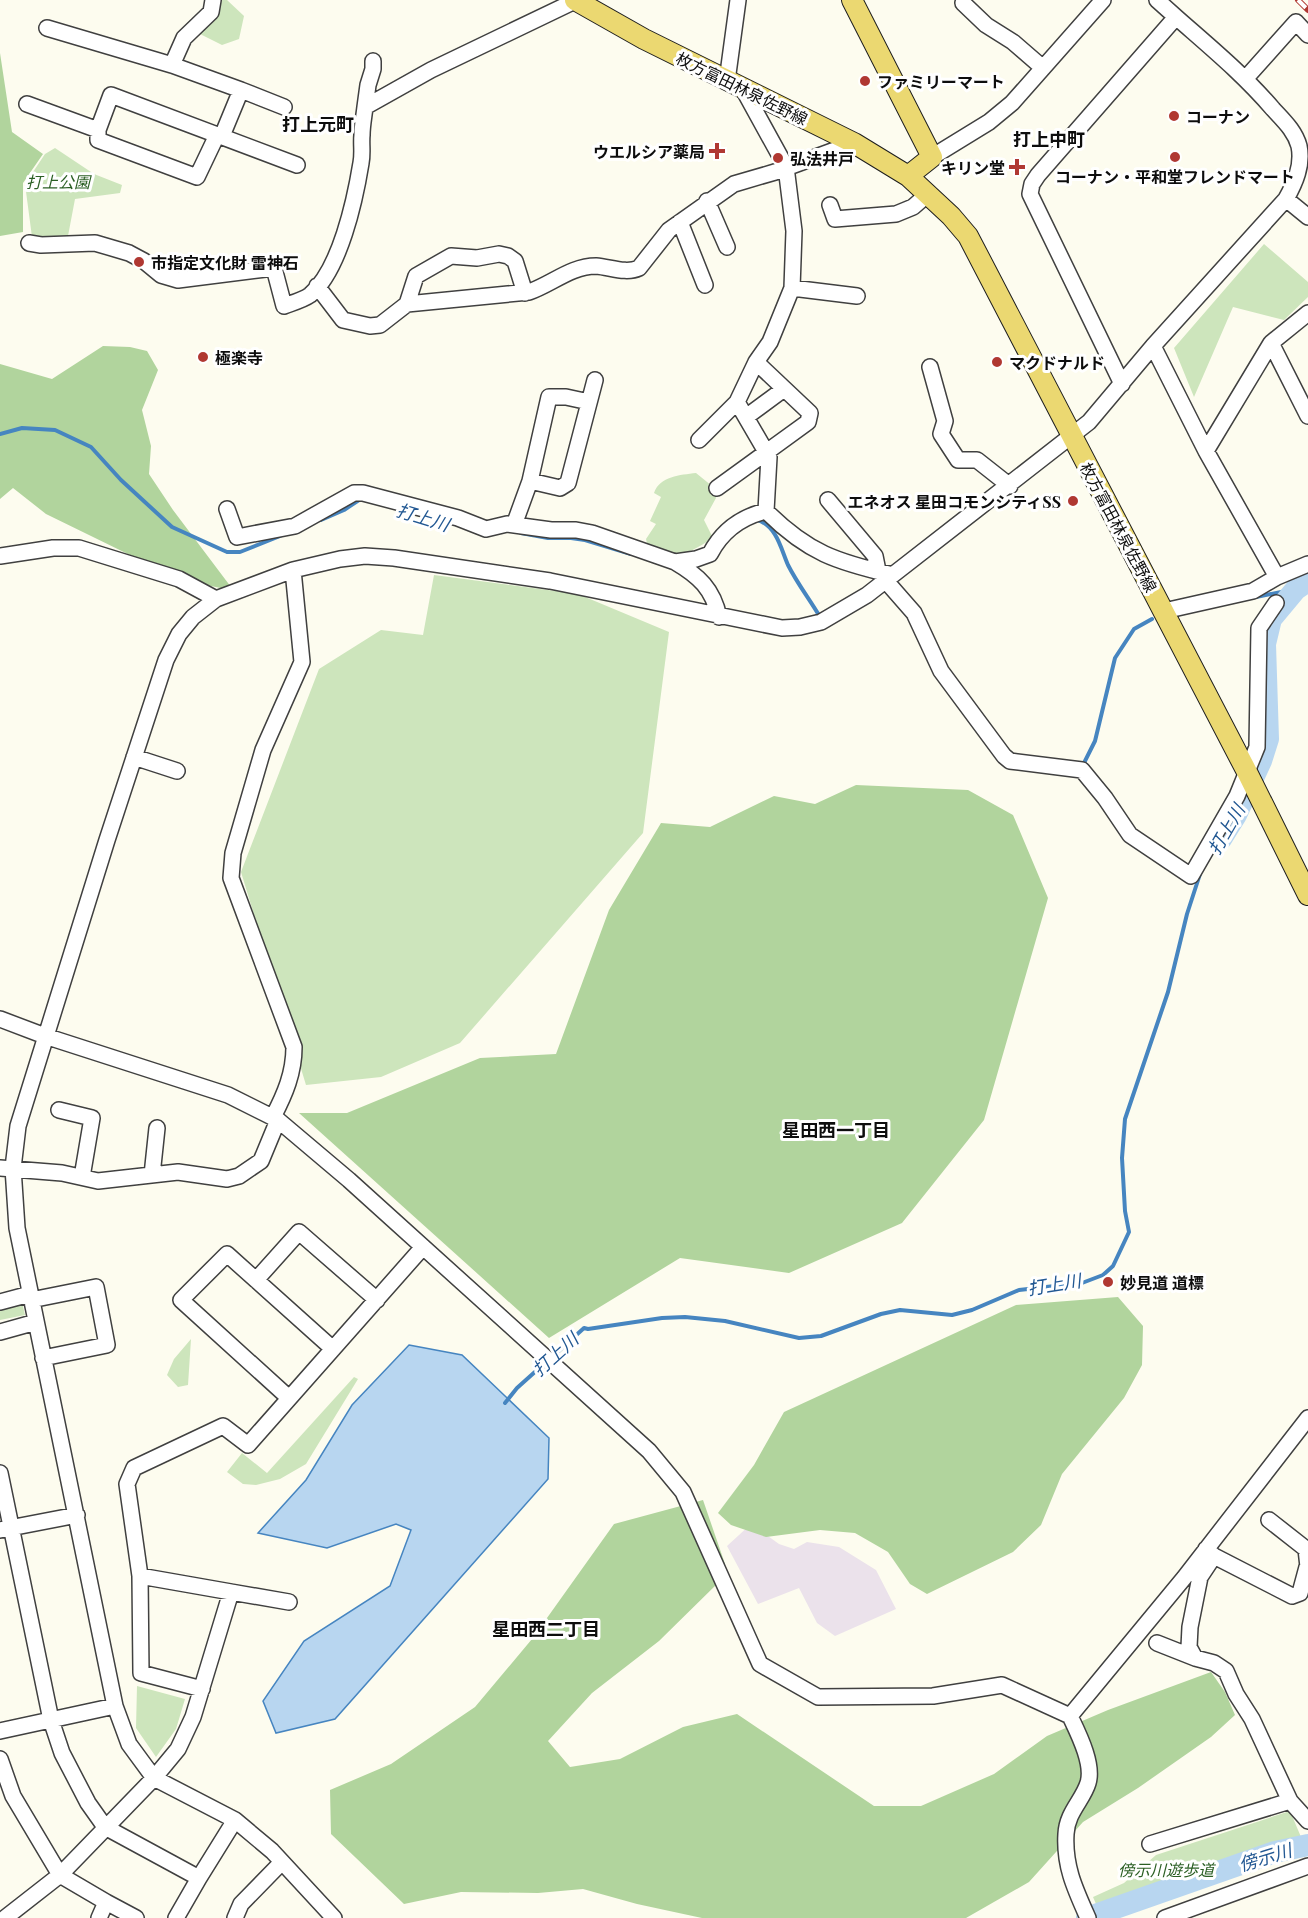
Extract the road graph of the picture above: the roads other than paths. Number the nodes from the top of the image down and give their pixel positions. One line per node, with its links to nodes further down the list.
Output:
1 (213, 0): 12 (street)
2 (576, 0): 15 (main road, 枚方富田林泉佐野線); 19 (street)
3 (738, 0): 15 (street)
4 (852, 0): 23 (main road)
5 (1103, 0): 13 (street)
6 (1157, 0): 8 (street)
7 (964, 1): 13 (street)
8 (1176, 17): 14 (street); 47 (street)
9 (47, 28): 12 (street)
10 (1308, 35): 14 (street)
11 (373, 61): 19 (street)
12 (172, 65): 16 (street)
13 (1043, 68): 23 (street)
14 (1246, 78): 28 (street)
15 (735, 85): 22 (main road, 枚方富田林泉佐野線); 25 (street)
16 (241, 90): 18 (street); 21 (street)
17 (27, 104): 20 (street)
18 (284, 107)
19 (365, 107): 36 (street)
20 (98, 130): 21 (street); 21 (street)
21 (220, 136): 24 (street)
22 (854, 143): 25 (street); 26 (main road, 枚方富田林泉佐野線)
23 (932, 157): 26 (main road)
24 (297, 165)
25 (786, 167): 29 (street); 37 (street)
26 (908, 176): 27 (main road, 枚方富田林泉佐野線)
27 (928, 194): 30 (street); 53 (main road, 枚方富田林泉佐野線)
28 (1286, 199): 31 (street); 43 (street)
29 (707, 201): 32 (street); 34 (street)
30 (830, 205)
31 (1308, 217)
32 (680, 222): 35 (street); 38 (street)
33 (29, 243): 36 (street)
34 (727, 247)
35 (705, 285)
36 (317, 286): 40 (street)
37 (792, 288): 39 (street); 44 (street)
38 (525, 293): 40 (street); 40 (street)
39 (857, 296)
40 (407, 304)
41 (1308, 313): 42 (street)
42 (1271, 343): 51 (street); 55 (street)
43 (1153, 346): 47 (street); 55 (street)
44 (756, 362): 48 (street); 50 (street)
45 (930, 367): 58 (street)
46 (595, 380): 49 (street)
47 (1122, 384): 53 (street)
48 (784, 389): 52 (street); 56 (street)
49 (589, 402): 57 (street); 57 (street)
50 (737, 402): 52 (street); 54 (street)
51 (1308, 416)
52 (746, 417): 56 (street)
53 (1071, 437): 58 (street); 72 (main road, 枚方富田林泉佐野線)
54 (699, 440)
55 (1206, 451): 69 (street)
56 (766, 452): 59 (street); 62 (street)
57 (530, 481): 63 (street)
58 (1010, 486): 68 (street)
59 (717, 488)
60 (828, 500): 68 (street)
61 (227, 509): 63 (street)
62 (766, 511): 65 (street); 68 (street)
63 (514, 525): 65 (street)
64 (0, 556): 70 (street)
65 (675, 562): 73 (street)
66 (1308, 564): 69 (street)
67 (293, 570): 70 (street); 73 (street); 81 (street)
68 (886, 576): 73 (street); 76 (street)
69 (1277, 577): 72 (street)
70 (216, 599): 74 (street)
71 (1276, 603): 76 (street)
72 (1164, 612): 76 (main road, 枚方富田林泉佐野線)
73 (719, 616)
74 (134, 758): 75 (street); 79 (street)
75 (177, 771)
76 (1247, 772): 77 (main road, 枚方富田林泉佐野線)
77 (1308, 895)
78 (0, 1020): 79 (street)
79 (45, 1036): 81 (street); 83 (street)
80 (59, 1110): 85 (street)
81 (276, 1118): 84 (street); 86 (street)
82 (157, 1128): 84 (street)
83 (7, 1168): 85 (street); 88 (street)
84 (152, 1175): 85 (street)
85 (82, 1177)
86 (423, 1247): 89 (street); 110 (street)
87 (256, 1280): 89 (street); 93 (street); 95 (street)
88 (31, 1297): 90 (street); 91 (street); 94 (street)
89 (376, 1300): 93 (street)
90 (0, 1302)
91 (36, 1322): 92 (street); 94 (street)
92 (0, 1332)
93 (333, 1350): 95 (street)
94 (43, 1358): 98 (street)
95 (289, 1398): 103 (street)
96 (1308, 1418): 101 (street)
97 (0, 1473): 100 (street)
98 (77, 1515): 100 (street); 109 (street)
99 (1269, 1520): 102 (street)
100 (6, 1529): 111 (street)
101 (1210, 1553): 102 (street); 107 (street); 110 (street)
102 (1308, 1567)
103 (140, 1576): 104 (street); 108 (street)
104 (231, 1592): 105 (street); 108 (street)
105 (289, 1602)
106 (1157, 1643): 107 (street)
107 (1195, 1658): 115 (street)
108 (202, 1689): 114 (street)
109 (116, 1706): 111 (street); 114 (street)
110 (1070, 1716): 126 (street)
111 (51, 1720): 112 (street); 118 (street)
112 (0, 1731)
113 (0, 1759): 122 (street)
114 (154, 1778): 116 (street); 118 (street)
115 (1290, 1802): 117 (street); 119 (street)
116 (235, 1820): 120 (street); 123 (street)
117 (1308, 1821)
118 (105, 1827): 122 (street); 123 (street)
119 (1150, 1844)
120 (282, 1862): 131 (street); 132 (street)
121 (1308, 1866): 133 (street)
122 (60, 1875): 124 (street); 127 (street)
123 (199, 1878): 130 (street)
124 (106, 1902): 128 (street); 129 (street)
125 (0, 1905): 127 (street)
126 (1086, 1914)
127 (6, 1918)
128 (99, 1918)
129 (136, 1918)
130 (176, 1918)
131 (235, 1918)
132 (334, 1918)
133 (1165, 1918)

